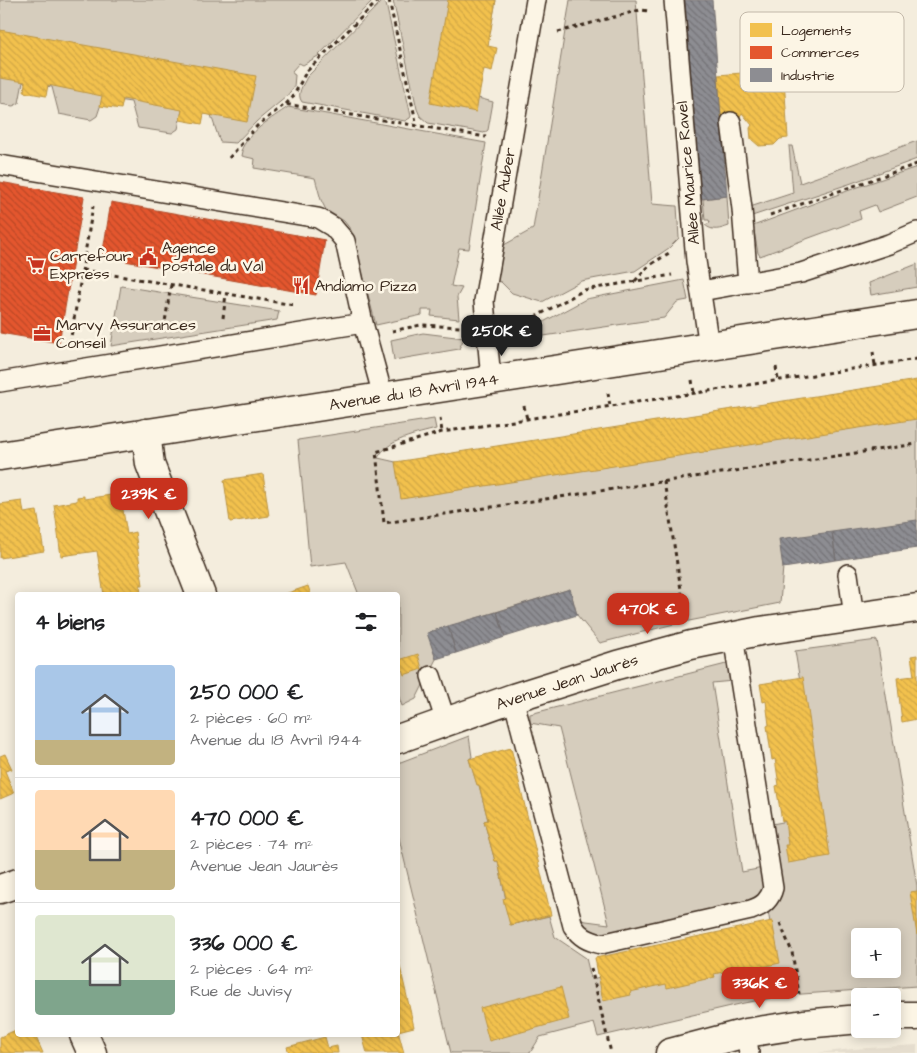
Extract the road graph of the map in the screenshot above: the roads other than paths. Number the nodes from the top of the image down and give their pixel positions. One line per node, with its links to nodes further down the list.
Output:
1 (536, 0): 11 (lane, Allée Auber)
2 (674, 6): 7 (lane, Allée Maurice Ravel)
3 (731, 122): 6 (lane)
4 (0, 165): 9 (lane)
5 (917, 232): 6 (lane)
6 (748, 283): 7 (lane)
7 (701, 291): 10 (lane, Allée Maurice Ravel)
8 (917, 314): 10 (street, Avenue du 18 Avril 1944)
9 (365, 330): 12 (lane); 13 (lane)
10 (709, 346): 11 (street, Avenue du 18 Avril 1944)
11 (491, 380): 13 (street, Avenue du 18 Avril 1944)
12 (0, 382)
13 (383, 396): 14 (street, Avenue du 18 Avril 1944)
14 (146, 433): 15 (street, Avenue du 18 Avril 1944); 17 (street)
15 (0, 456)
16 (848, 574): 19 (lane)
17 (200, 592)
18 (917, 608): 19 (street, Avenue Jean Jaurès)
19 (854, 617): 20 (street, Avenue Jean Jaurès)
20 (733, 636): 22 (street, Avenue Jean Jaurès); 22 (lane)
21 (431, 676): 23 (lane)
22 (513, 698): 23 (street, Avenue Jean Jaurès)
23 (446, 722): 24 (street, Avenue Jean Jaurès)
24 (400, 739)
25 (901, 1016): 26 (street)
26 (917, 1016)
27 (851, 1020): 29 (street)
28 (85, 1037): 30 (street)
29 (748, 1043): 31 (street)
30 (92, 1053)
31 (670, 1053)

